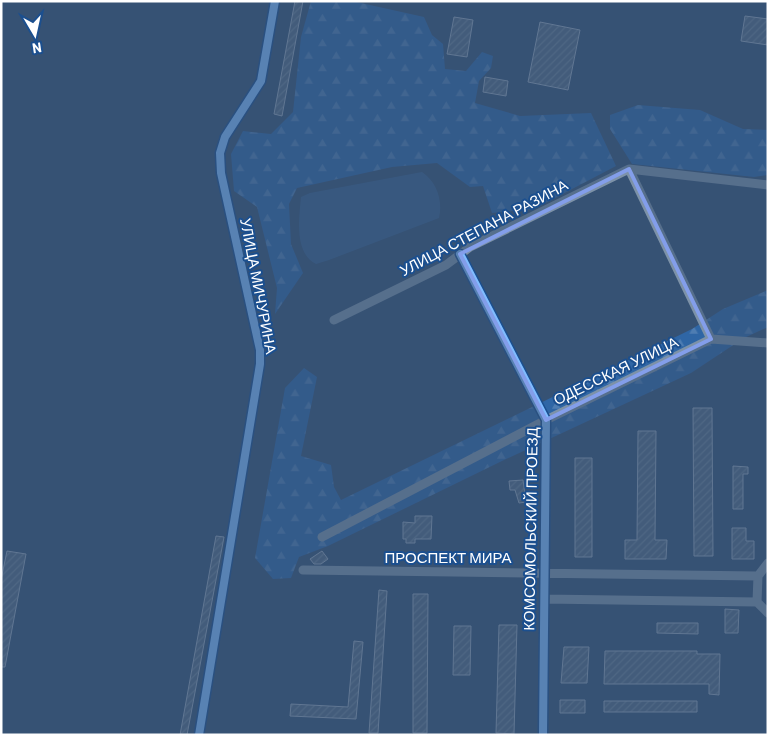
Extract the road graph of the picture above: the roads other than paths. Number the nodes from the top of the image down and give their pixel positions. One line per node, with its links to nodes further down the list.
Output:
1 (275, 1): 17 (street, УЛИЦА МИЧУРИНА)
2 (629, 169): 3 (street); 4 (street, УЛИЦА СТЕПАНА РАЗИНА); 6 (street)
3 (768, 186)
4 (460, 254): 5 (street, УЛИЦА СТЕПАНА РАЗИНА); 8 (street, КОМСОМОЛЬСКИЙ ПРОЕЗД)
5 (334, 320)
6 (711, 339): 7 (street); 8 (street, ОДЕССКАЯ УЛИЦА)
7 (768, 343)
8 (546, 420): 9 (street, ОДЕССКАЯ УЛИЦА); 12 (street, КОМСОМОЛЬСКИЙ ПРОЕЗД)
9 (322, 537)
10 (768, 563): 13 (street)
11 (302, 570): 12 (street, ПРОСПЕКТ МИРА)
12 (544, 572): 13 (street, ПРОСПЕКТ МИРА); 14 (street, КОМСОМОЛЬСКИЙ ПРОЕЗД)
13 (758, 576): 15 (street)
14 (544, 599): 15 (street); 18 (street, КОМСОМОЛЬСКИЙ ПРОЕЗД)
15 (757, 602): 16 (street)
16 (768, 613)
17 (199, 735)
18 (543, 735)

